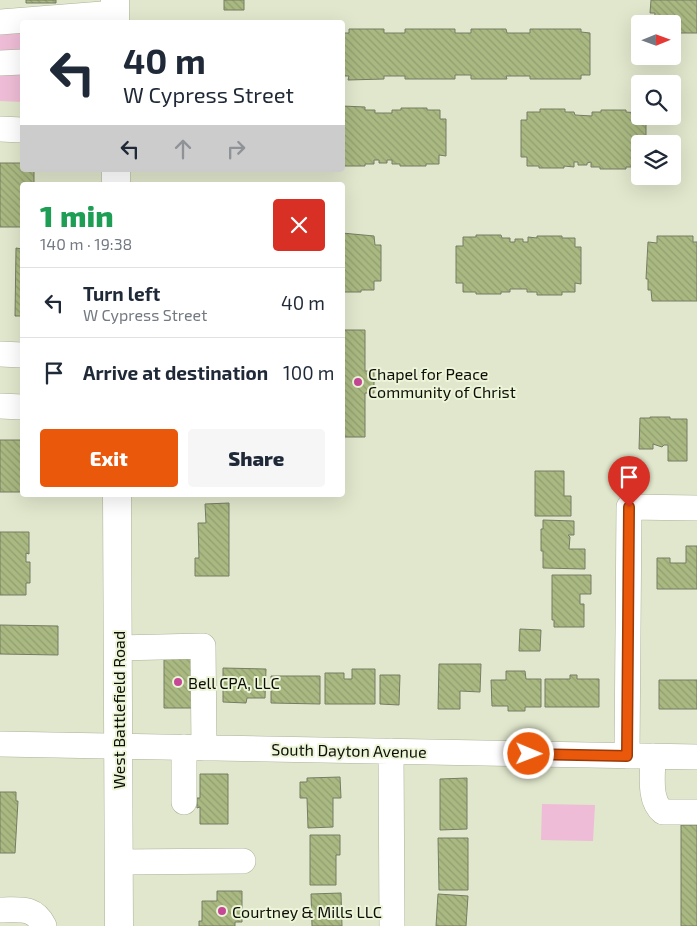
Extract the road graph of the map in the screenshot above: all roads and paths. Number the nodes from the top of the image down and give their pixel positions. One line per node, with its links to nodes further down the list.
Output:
1 (115, 12): 3 (street)
2 (20, 20): 4 (street)
3 (23, 20)
4 (0, 22)
5 (20, 62): 6 (street)
6 (0, 63)
7 (0, 129): 8 (street)
8 (20, 130)
9 (0, 354): 10 (street)
10 (20, 355)
11 (0, 406): 12 (street)
12 (20, 407)
13 (117, 497): 15 (main road, West Battlefield Road)
14 (697, 508): 20 (street)
15 (118, 648): 17 (main road, West Battlefield Road); 18 (street)
16 (0, 744): 17 (street, South Dayton Avenue)
17 (118, 746): 18 (street, South Dayton Avenue); 26 (main road, West Battlefield Road)
18 (194, 748): 19 (street, South Dayton Avenue); 23 (street)
19 (392, 751): 20 (street, South Dayton Avenue); 30 (street)
20 (627, 756): 21 (street, South Dayton Avenue)
21 (653, 756): 22 (street, South Dayton Avenue); 24 (street)
22 (697, 757)
23 (184, 802)
24 (697, 812)
25 (243, 861): 26 (street)
26 (119, 862): 29 (main road, West Battlefield Road)
27 (0, 910): 28 (street)
28 (44, 926)
29 (119, 926)
30 (392, 926)

